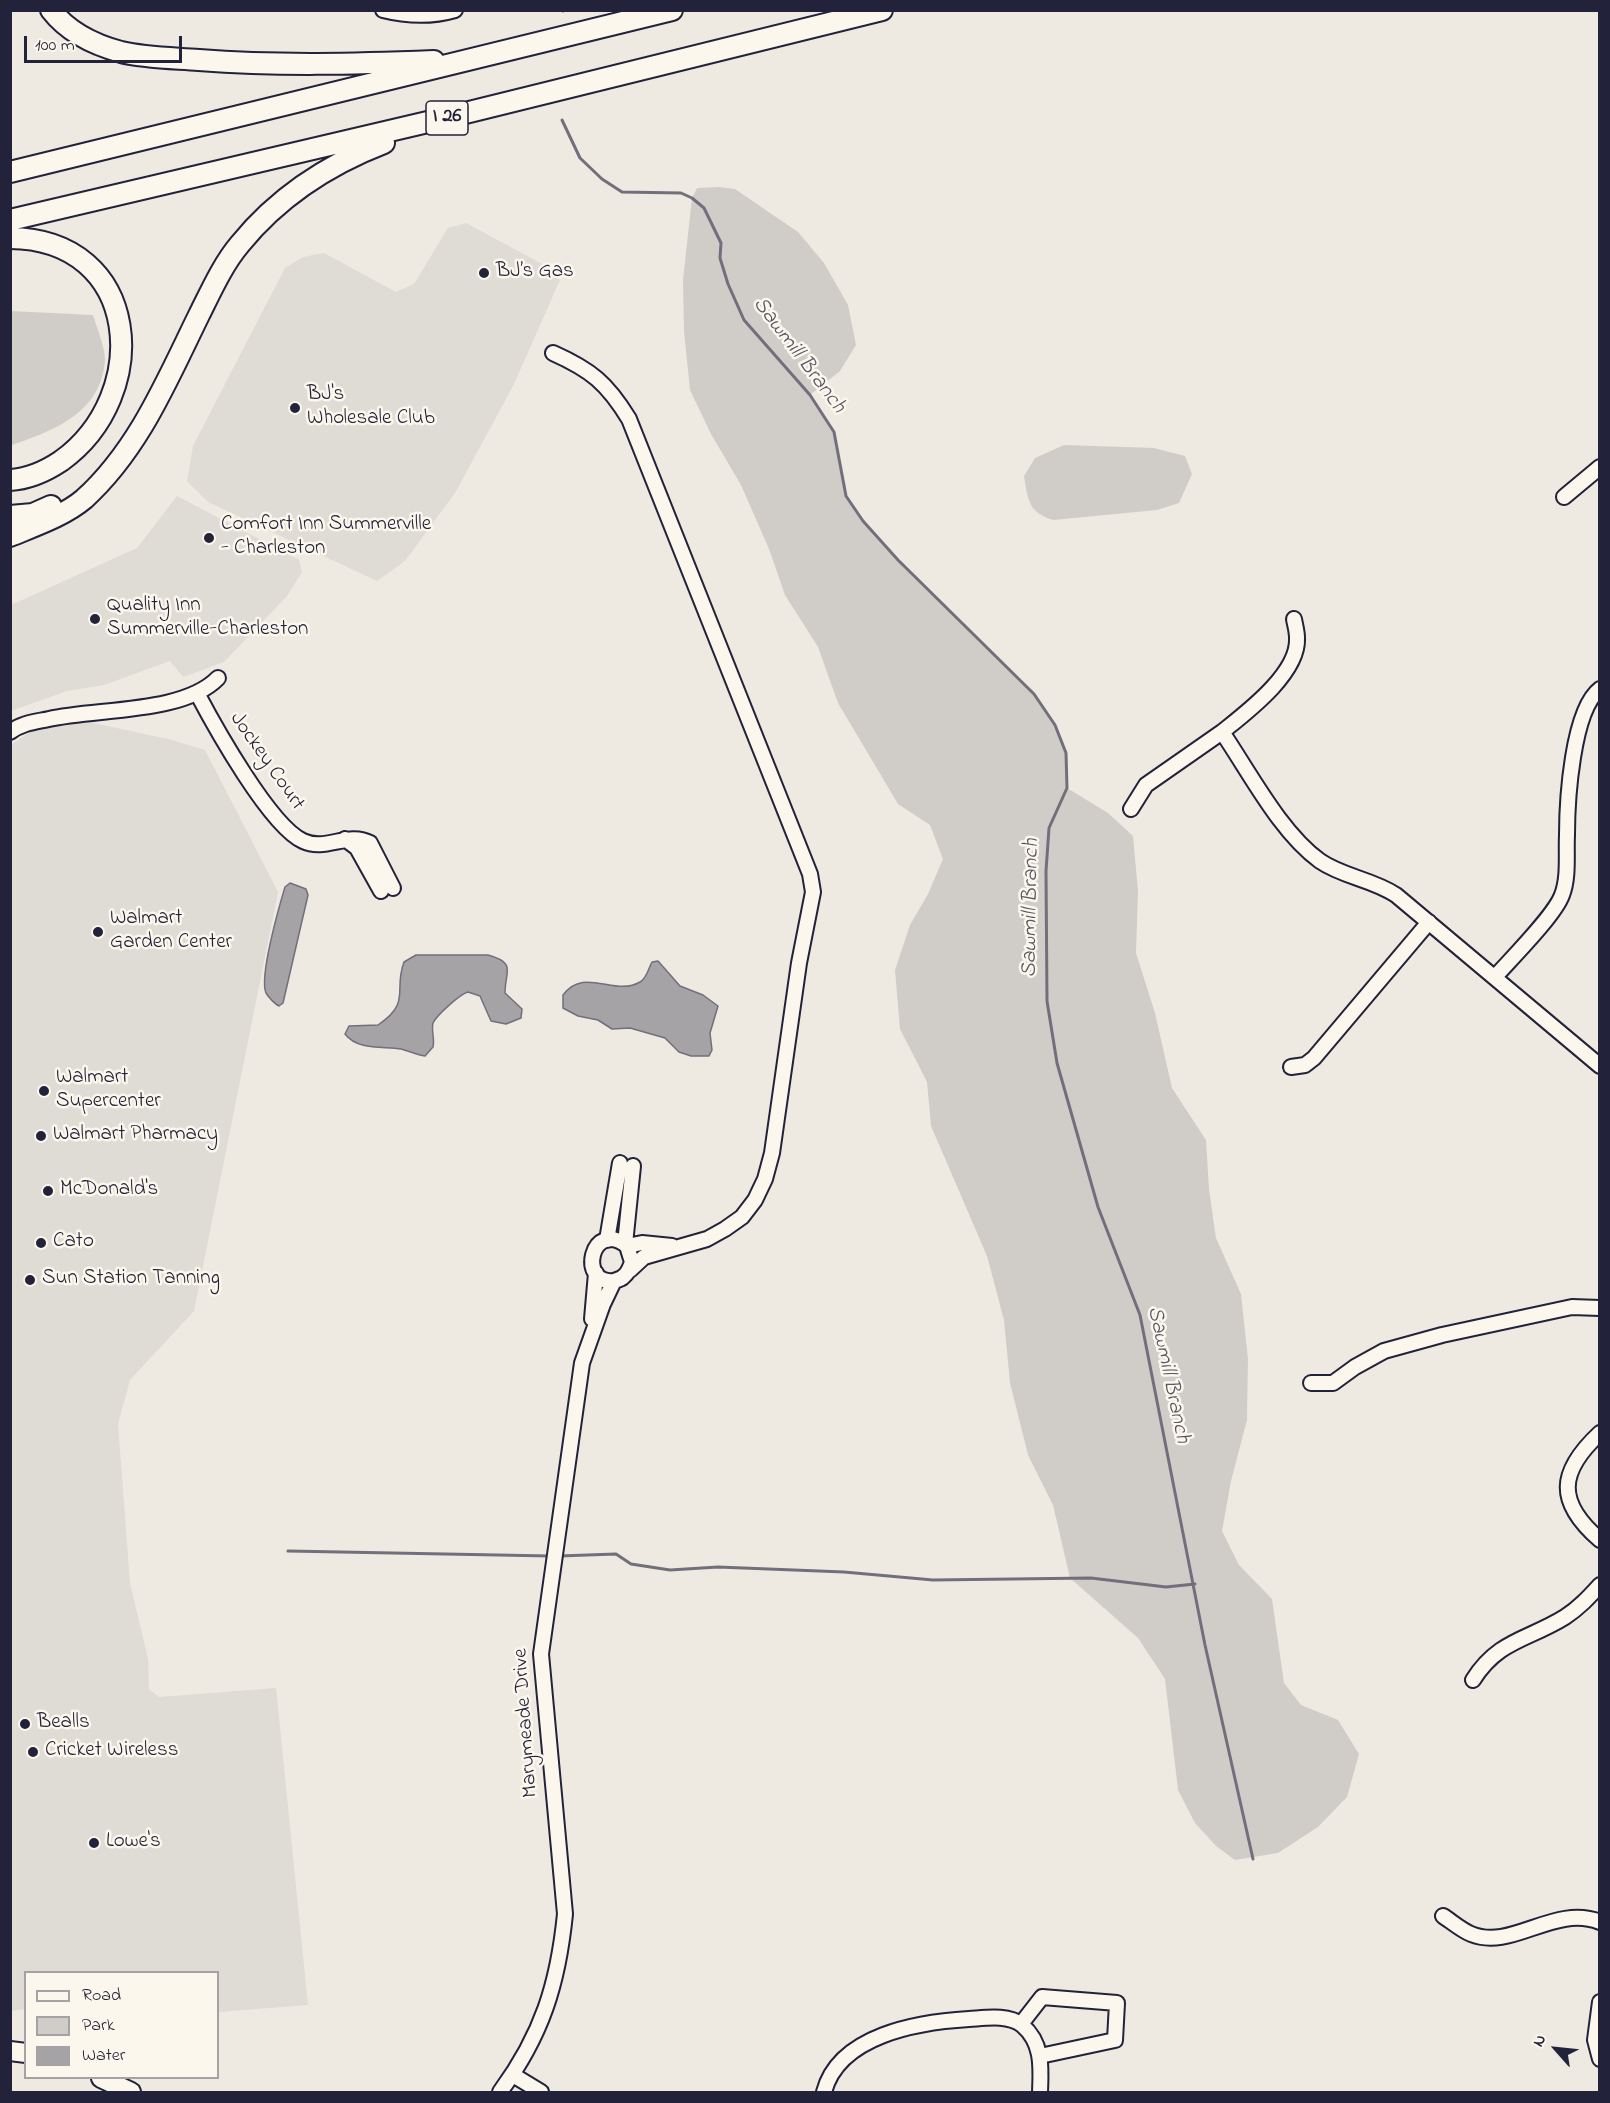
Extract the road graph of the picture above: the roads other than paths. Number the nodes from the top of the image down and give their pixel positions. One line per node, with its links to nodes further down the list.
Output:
1 (51, 10): 6 (highway)
2 (383, 10): 3 (street)
3 (455, 10)
4 (672, 10): 6 (highway, I 26)
5 (882, 10): 7 (highway, I 26)
6 (478, 59): 8 (highway, I 26)
7 (449, 117): 9 (highway, I 26); 12 (highway)
8 (10, 171)
9 (10, 220)
10 (10, 238): 14 (highway)
11 (553, 353): 32 (street)
12 (118, 462): 16 (highway); 17 (highway)
13 (1599, 467): 15 (street)
14 (10, 480)
15 (1564, 497)
16 (10, 516)
17 (10, 536)
18 (1294, 619): 23 (street)
19 (218, 678): 21 (street)
20 (1599, 689): 27 (street)
21 (197, 693): 22 (street); 25 (street, Jockey Court)
22 (10, 732)
23 (1222, 732): 24 (street); 26 (street)
24 (1131, 809)
25 (387, 890)
26 (1430, 922): 27 (street); 29 (street)
27 (1495, 977): 28 (street)
28 (1599, 1066)
29 (1291, 1067)
30 (607, 1240): 31 (street); 31 (street); 33 (street)
31 (626, 1245): 32 (street); 34 (street)
32 (683, 1245): 34 (street)
33 (596, 1273): 34 (street); 36 (street, Marymeade Drive)
34 (626, 1274): 36 (street, Marymeade Drive)
35 (1599, 1308): 37 (street)
36 (590, 1340): 48 (street, Marymeade Drive)
37 (1311, 1383)
38 (1599, 1433): 39 (street)
39 (1599, 1540)
40 (1599, 1585): 41 (street)
41 (1473, 1680)
42 (1443, 1916): 43 (street)
43 (1599, 1922)
44 (1599, 2002): 47 (street)
45 (1021, 2024): 46 (street); 46 (street); 53 (street)
46 (1040, 2056): 54 (street)
47 (1599, 2059)
48 (513, 2075): 51 (street, Marymeade Drive); 52 (street)
49 (102, 2079): 50 (main road)
50 (131, 2092)
51 (500, 2092)
52 (541, 2092)
53 (824, 2092)
54 (1040, 2092)

